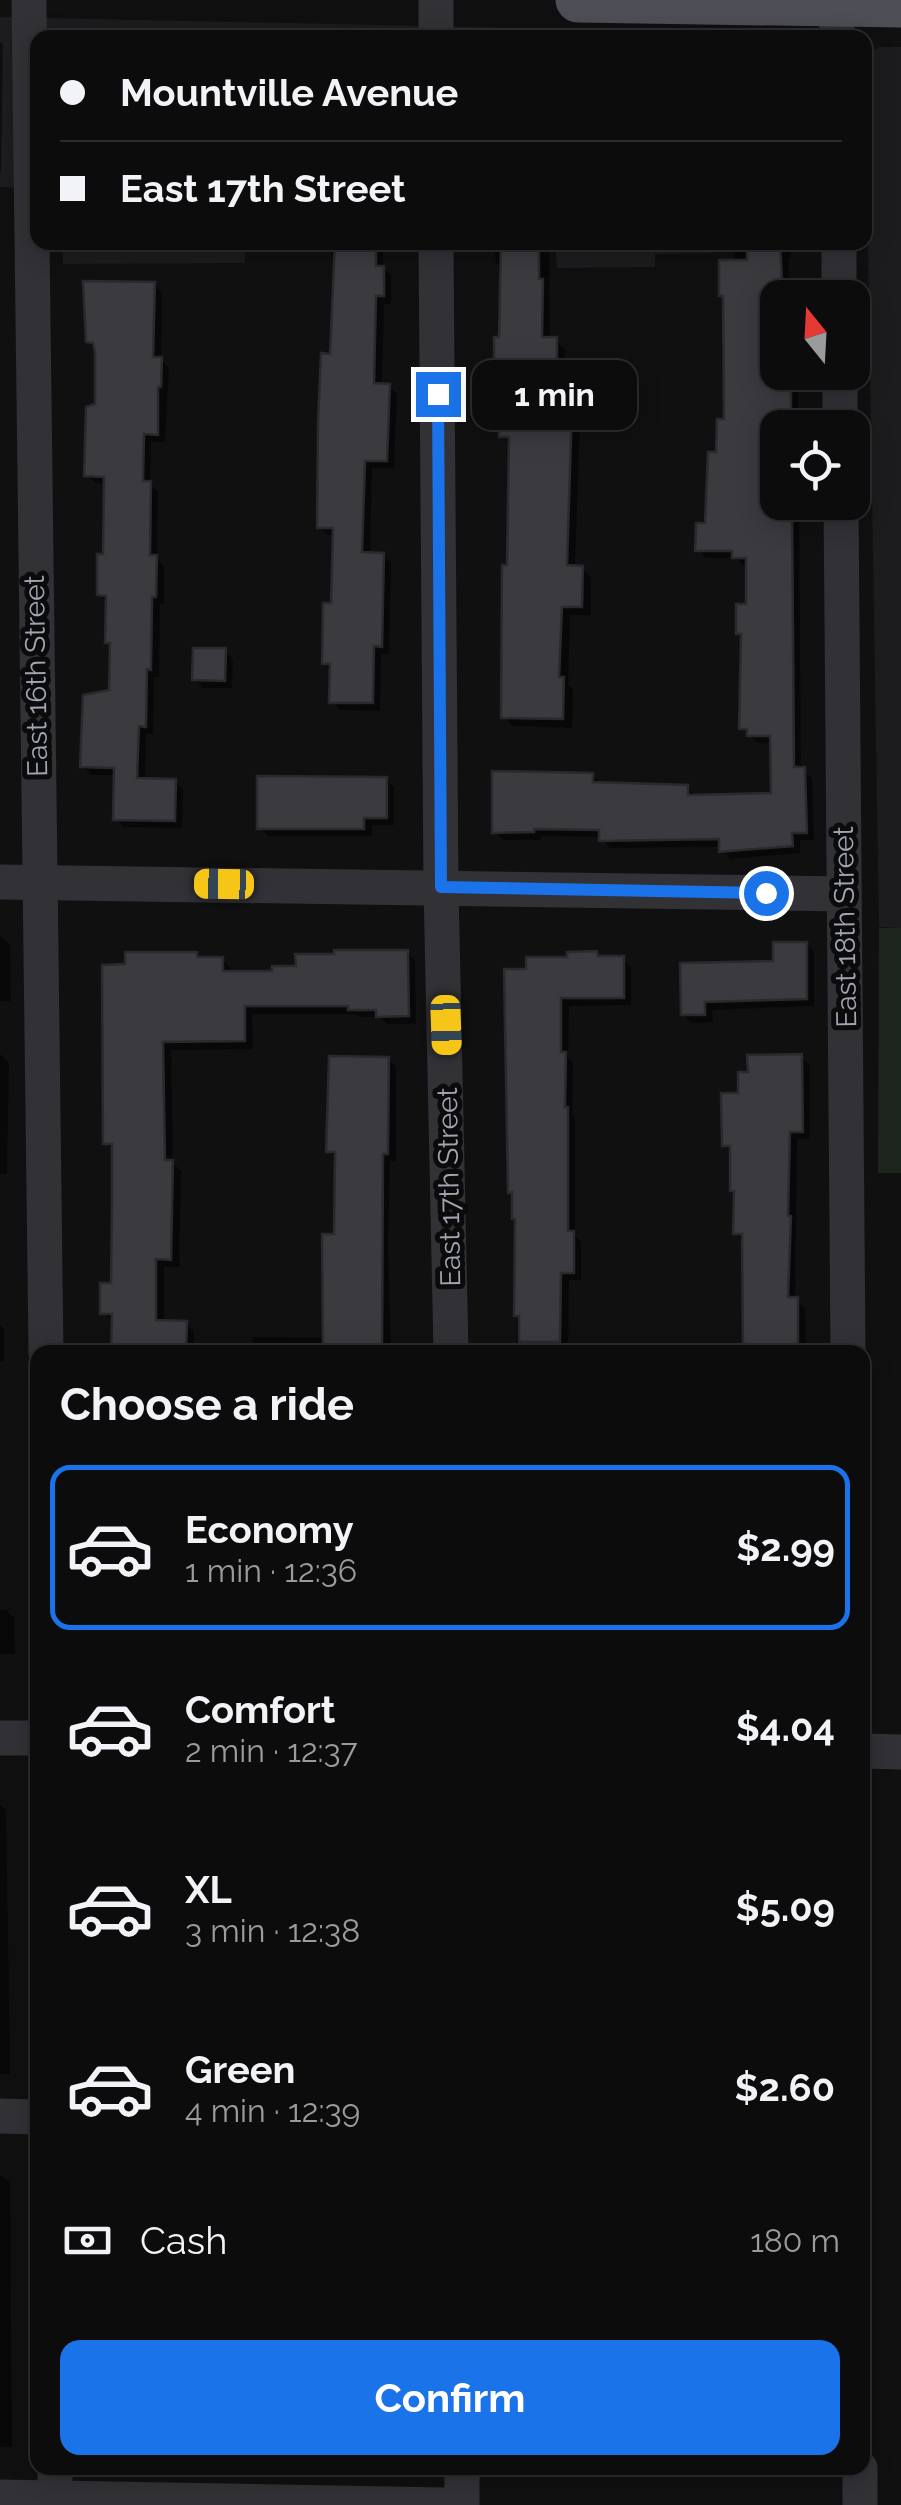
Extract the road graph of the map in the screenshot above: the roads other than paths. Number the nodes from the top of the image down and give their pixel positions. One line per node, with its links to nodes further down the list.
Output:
1 (28, 0): 7 (street, East 16th Street)
2 (436, 0): 6 (street)
3 (578, 0): 5 (main road)
4 (901, 5): 5 (main road)
5 (837, 21)
6 (436, 30)
7 (30, 176)
8 (31, 250): 14 (street, East 16th Street)
9 (436, 250): 15 (street, East 17th Street)
10 (839, 250): 11 (street)
11 (839, 280)
12 (841, 520): 16 (street, East 18th Street)
13 (0, 882): 14 (street)
14 (38, 882): 15 (street); 17 (street, East 16th Street)
15 (441, 887): 16 (street); 18 (street, East 17th Street)
16 (844, 894): 19 (street, East 18th Street)
17 (46, 1345)
18 (451, 1345)
19 (848, 1345)
20 (0, 1738): 21 (street)
21 (30, 1738)
22 (870, 1751): 23 (street)
23 (901, 1752)
24 (0, 2116): 25 (street)
25 (30, 2117)
26 (462, 2475): 31 (street)
27 (860, 2475): 32 (street)
28 (55, 2483): 29 (street); 30 (street)
29 (0, 2497)
30 (446, 2505)
31 (462, 2505)
32 (860, 2505)

